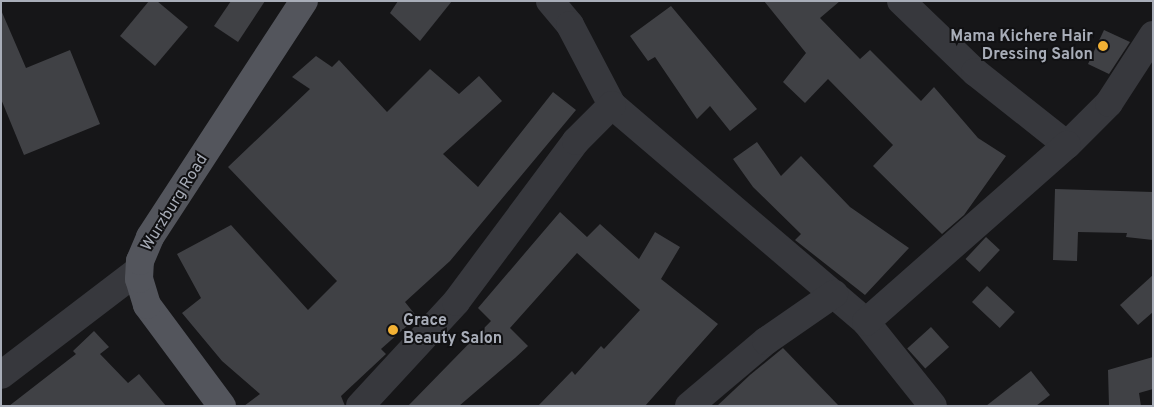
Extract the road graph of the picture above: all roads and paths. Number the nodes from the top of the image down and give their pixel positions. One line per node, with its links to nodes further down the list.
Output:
1 (304, 1): 7 (main road, Wurzburg Road)
2 (550, 1): 5 (street)
3 (901, 1): 6 (street)
4 (1153, 35): 6 (street)
5 (612, 105): 8 (street); 12 (street)
6 (1067, 145): 9 (street)
7 (139, 270): 10 (street); 11 (main road, Wurzburg Road)
8 (834, 294): 9 (street); 13 (street)
9 (866, 322): 14 (street)
10 (1, 375)
11 (222, 406)
12 (360, 406)
13 (689, 406)
14 (933, 406)

